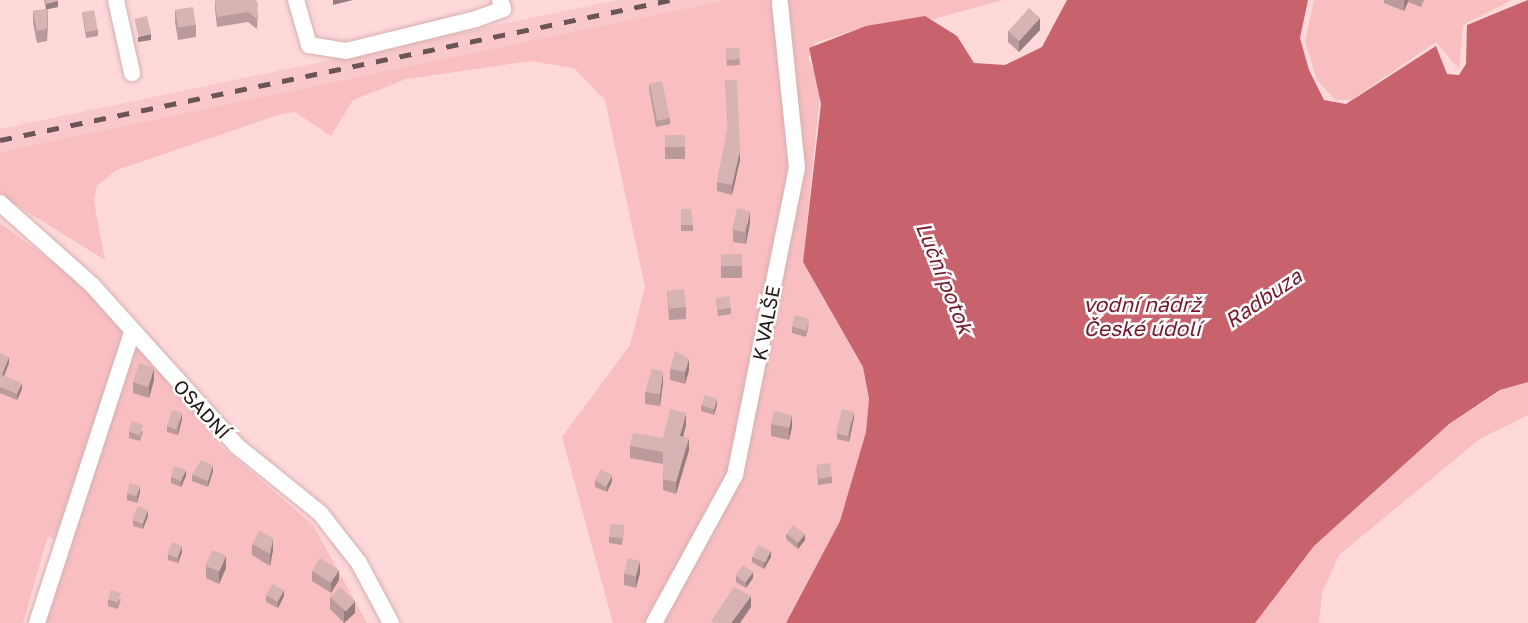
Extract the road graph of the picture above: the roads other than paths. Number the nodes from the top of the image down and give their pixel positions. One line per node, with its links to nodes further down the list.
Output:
1 (116, 0): 5 (street)
2 (296, 0): 4 (street)
3 (780, 3): 10 (street, K VALŠE)
4 (502, 5)
5 (132, 73)
6 (0, 203): 7 (street, OSADNÍ)
7 (132, 333): 8 (street); 9 (street, OSADNÍ)
8 (37, 623)
9 (391, 623)
10 (654, 623)

